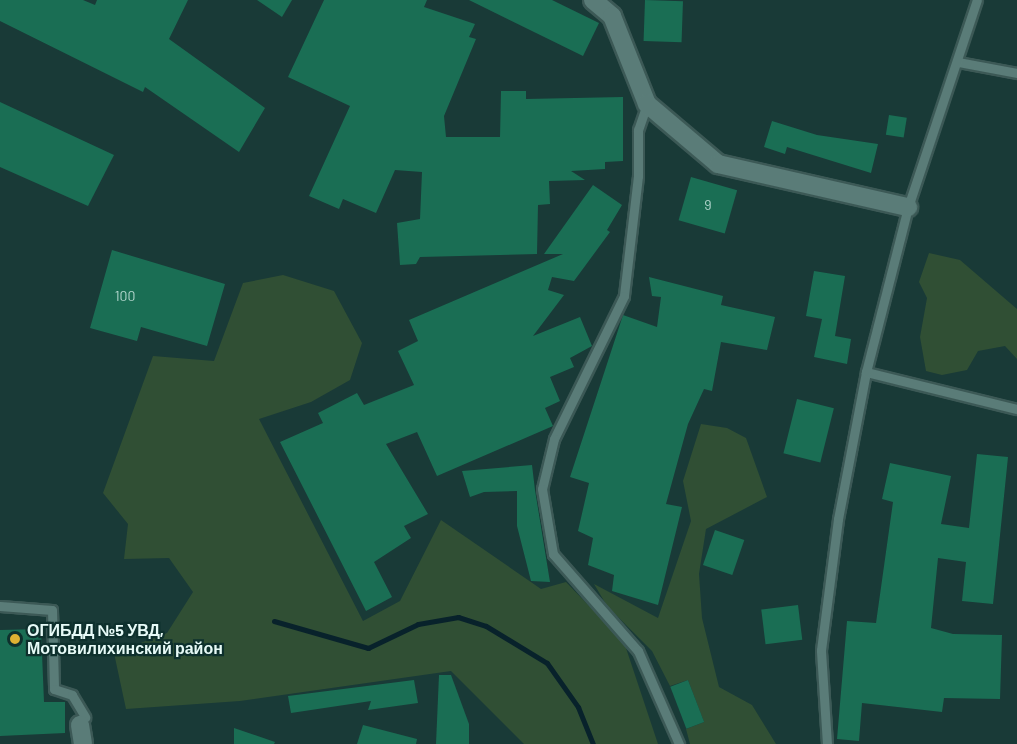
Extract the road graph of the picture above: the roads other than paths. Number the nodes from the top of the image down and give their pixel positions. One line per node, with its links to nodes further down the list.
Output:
1 (593, 0): 5 (street)
2 (977, 0): 3 (lane)
3 (958, 62): 4 (lane); 6 (lane)
4 (1017, 73)
5 (647, 104): 6 (street); 12 (lane)
6 (908, 207): 7 (lane)
7 (866, 372): 8 (lane); 13 (lane)
8 (1017, 409)
9 (0, 606): 10 (lane)
10 (83, 721): 11 (street)
11 (83, 744)
12 (679, 744)
13 (827, 744)

